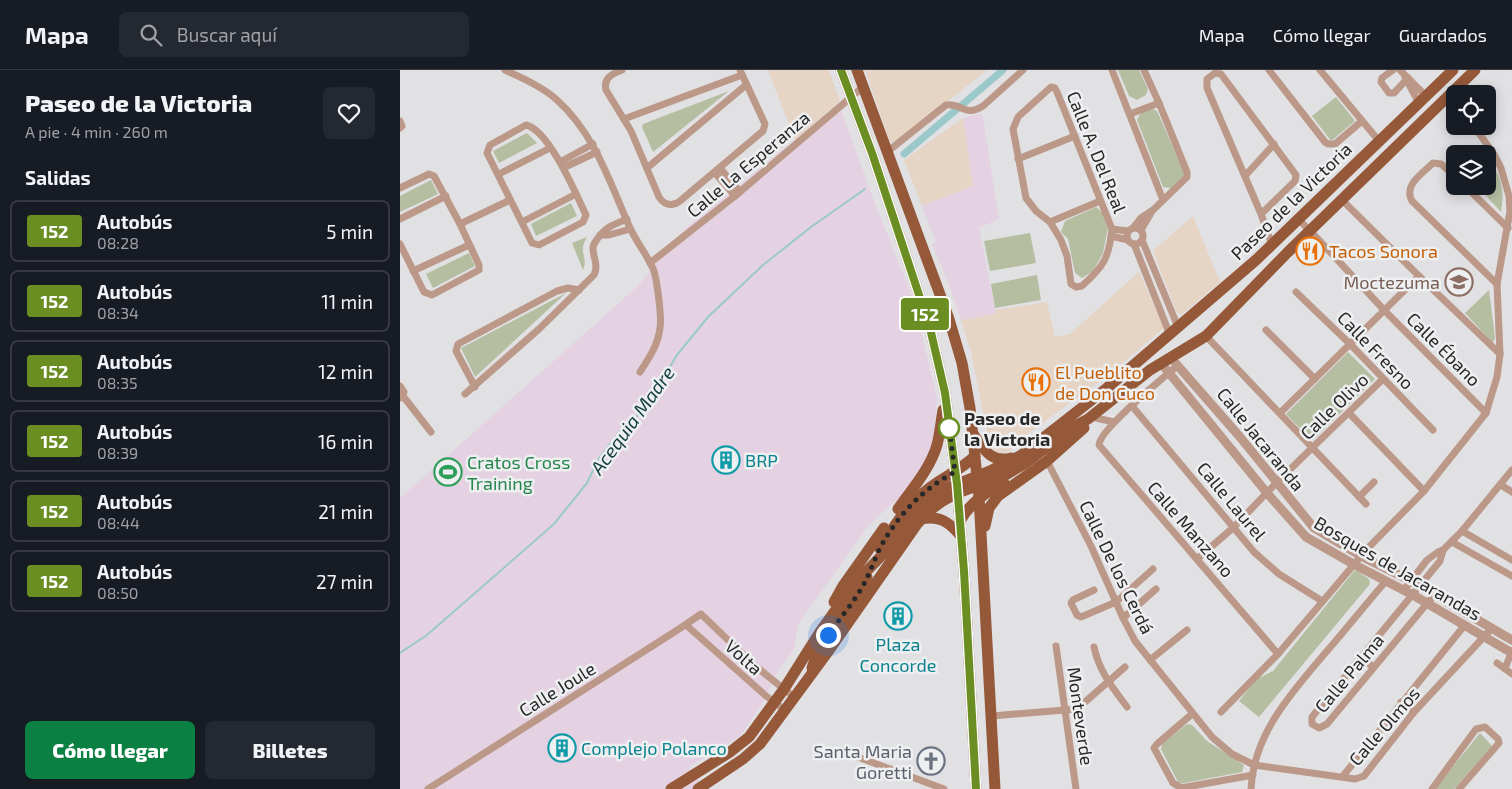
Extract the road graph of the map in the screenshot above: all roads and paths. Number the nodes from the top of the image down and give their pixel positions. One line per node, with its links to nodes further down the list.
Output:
1 (505, 70): 30 (street)
2 (622, 70): 23 (street)
3 (841, 70): 18 (main road)
4 (858, 70): 17 (main road)
5 (1023, 70): 34 (street)
6 (1112, 70): 22 (street)
7 (1144, 70): 20 (street)
8 (1269, 70): 25 (street)
9 (1320, 70): 25 (street)
10 (1393, 70): 14 (street)
11 (1453, 70): 19 (main road, Paseo de la Victoria)
12 (1475, 70): 16 (main road, Paseo de la Victoria)
13 (741, 73): 15 (street); 23 (street)
14 (1404, 76): 19 (street)
15 (746, 85): 38 (street); 39 (street)
16 (1463, 85)
17 (864, 87): 18 (street, Calle La Esperanza); 34 (main road)
18 (851, 97): 44 (street, Calle La Esperanza); 81 (main road)
19 (1423, 99): 29 (main road, Paseo de la Victoria)
20 (1160, 103): 22 (street); 48 (street)
21 (1446, 106): 49 (main road, Paseo de la Victoria)
22 (1130, 114): 48 (street)
23 (624, 119): 38 (street)
24 (400, 121): 26 (street)
25 (1362, 121): 29 (street)
26 (400, 128)
27 (1480, 135): 60 (street)
28 (1075, 136): 35 (street); 35 (street, Calle A. Del Real); 50 (street, Calle A. Del Real)
29 (1379, 141): 55 (main road, Paseo de la Victoria)
30 (593, 144): 33 (street); 36 (street)
31 (1274, 144): 41 (street); 41 (street); 52 (street)
32 (550, 148): 36 (street); 40 (street); 40 (street)
33 (597, 152): 36 (street); 54 (street)
34 (887, 152): 80 (main road)
35 (1018, 159): 57 (street)
36 (561, 165): 43 (street)
37 (1446, 167): 76 (street)
38 (648, 168): 39 (street)
39 (717, 170): 44 (street)
40 (498, 174): 47 (street)
41 (1245, 176): 52 (street)
42 (400, 188): 46 (street)
43 (576, 194): 56 (street); 56 (street)
44 (738, 194): 72 (street, Calle La Esperanza)
45 (1474, 195): 60 (street)
46 (446, 196): 53 (street); 58 (street)
47 (510, 200): 56 (street); 58 (street)
48 (1163, 200): 51 (street)
49 (1342, 200): 63 (main road, Paseo de la Victoria); 75 (street)
50 (1100, 201): 57 (street); 64 (street, Calle A. Del Real)
51 (1153, 210): 61 (street); 62 (street)
52 (1261, 214): 70 (street)
53 (400, 219)
54 (627, 219): 59 (street); 65 (street)
55 (1298, 220): 63 (street, Calle Ébano); 70 (main road, Paseo de la Victoria)
56 (522, 222)
57 (1050, 222): 64 (street)
58 (460, 224): 69 (street)
59 (630, 228): 65 (street); 72 (street)
60 (1508, 228): 76 (street)
61 (1131, 230): 62 (street); 64 (street); 67 (street)
62 (1141, 230): 66 (street)
63 (1310, 231): 74 (main road, Paseo de la Victoria); 79 (street, Calle Ébano)
64 (1111, 232): 67 (street)
65 (600, 235): 77 (street)
66 (1142, 240): 67 (street); 83 (street)
67 (1131, 242): 83 (street)
68 (400, 244): 73 (street)
69 (469, 245): 73 (street); 73 (street)
70 (1272, 245): 71 (main road, Paseo de la Victoria)
71 (1256, 260): 74 (main road); 83 (main road, Paseo de la Victoria)
72 (650, 263): 91 (street)
73 (414, 271)
74 (1268, 272): 84 (main road, Paseo de la Victoria)
75 (1418, 276): 79 (street); 86 (street)
76 (1497, 284): 86 (street)
77 (579, 290): 97 (street); 97 (street)
78 (1296, 292): 85 (street, Calle Fresno)
79 (1385, 311): 85 (street); 103 (street, Calle Ébano)
80 (952, 326): 81 (main road); 88 (main road)
81 (930, 328): 87 (main road)
82 (1266, 330): 94 (street)
83 (1174, 331): 101 (main road, Paseo de la Victoria)
84 (1206, 336): 89 (main road, Paseo de la Victoria); 104 (street)
85 (1350, 344): 94 (street); 95 (street, Calle Fresno)
86 (1500, 354): 103 (street)
87 (937, 356): 88 (main road); 98 (main road)
88 (960, 357): 111 (main road)
89 (1174, 362): 90 (main road, Paseo de la Victoria); 92 (street, Calle Manzano); 112 (street, Calle Jacaranda)
90 (1161, 364): 92 (street, Bosques de Jacarandas); 93 (main road, Paseo de la Victoria)
91 (640, 372)
92 (1168, 374): 102 (street, Calle Manzano); 113 (street, Bosques de Jacarandas)
93 (1141, 378): 106 (main road); 108 (main road)
94 (1315, 379): 104 (street)
95 (1383, 379): 105 (street, Calle Olivo); 109 (street, Calle Fresno)
96 (400, 386): 100 (street)
97 (475, 387): 99 (street)
98 (945, 393): 121 (main road); 161 (main road)
99 (465, 394)
100 (401, 397): 110 (street)
101 (1093, 399): 108 (main road); 116 (main road, Paseo de la Victoria)
102 (1132, 406): 107 (street, Calle Manzano); 131 (street, Calle Laurel)
103 (1486, 412): 124 (street)
104 (1280, 413): 114 (street)
105 (1349, 413): 114 (street, Calle Olivo); 124 (street)
106 (1096, 418): 107 (street); 117 (main road)
107 (1114, 422): 138 (street, Calle Manzano)
108 (1075, 426): 123 (main road)
109 (1433, 430)
110 (431, 432)
111 (973, 434): 115 (main road); 116 (main road)
112 (1240, 437): 113 (street); 119 (street, Calle Jacaranda)
113 (1228, 447): 126 (street, Bosques de Jacarandas)
114 (1312, 448): 119 (street, Calle Olivo); 127 (street)
115 (975, 456): 121 (main road); 123 (main road)
116 (1020, 456): 123 (main road, Paseo de la Victoria)
117 (1047, 461): 135 (main road); 153 (street, Calle De los Cerdá)
118 (1511, 472): 122 (street)
119 (1277, 482): 126 (street, Calle Olivo); 137 (street, Calle Jacaranda)
120 (1374, 482): 127 (street)
121 (956, 483): 123 (main road); 129 (main road); 130 (main road); 141 (main road)
122 (1501, 485): 125 (street); 132 (street)
123 (978, 486): 130 (main road); 135 (main road)
124 (1424, 491): 137 (street)
125 (1512, 492)
126 (1266, 493): 131 (street, Calle Olivo); 140 (street, Bosques de Jacarandas)
127 (1359, 497): 128 (street)
128 (1366, 504)
129 (921, 519): 133 (main road); 174 (main road)
130 (960, 521): 133 (main road)
131 (1234, 527): 138 (street, Calle Olivo); 152 (street, Calle Laurel)
132 (1462, 531): 134 (street); 139 (street)
133 (960, 535): 180 (main road)
134 (1452, 542): 136 (street); 143 (street)
135 (982, 545): 187 (main road)
136 (1444, 550): 145 (street); 146 (street, Calle Palma)
137 (1361, 556): 140 (street); 145 (street, Calle Jacaranda)
138 (1197, 559): 167 (street, Calle Manzano)
139 (1512, 560)
140 (1355, 565): 144 (street, Bosques de Jacarandas); 152 (street)
141 (872, 566): 161 (main road); 174 (main road)
142 (1153, 569): 153 (street)
143 (1512, 576)
144 (1386, 581): 149 (street, Bosques de Jacarandas); 191 (street)
145 (1411, 581): 146 (street, Calle Jacaranda); 149 (street)
146 (1420, 586): 150 (street, Calle Palma); 151 (street, Calle Jacaranda)
147 (1156, 588): 156 (street)
148 (1094, 590): 153 (street)
149 (1404, 590): 150 (street, Bosques de Jacarandas)
150 (1413, 595): 154 (street, Bosques de Jacarandas); 168 (street, Calle Palma)
151 (1434, 595): 154 (street, Calle Palma); 159 (street, Calle Jacaranda)
152 (1322, 601): 167 (street)
153 (1116, 602): 156 (street, Calle De los Cerdá)
154 (1427, 603): 158 (street, Bosques de Jacarandas); 172 (street, Calle Palma)
155 (701, 614): 157 (street, Calle Joule); 176 (street, Volta)
156 (1123, 618): 169 (street, Calle De los Cerdá)
157 (686, 625): 179 (street, Volta); 194 (street, Calle Joule)
158 (1464, 626): 162 (street, Bosques de Jacarandas); 178 (street, Calle Olmos)
159 (1492, 628): 162 (street, Calle Olmos); 163 (street, Calle Jacaranda)
160 (1187, 630): 169 (street)
161 (820, 632): 176 (main road)
162 (1484, 637): 166 (street, Bosques de Jacarandas); 185 (street, Calle Olmos)
163 (1512, 640)
164 (1056, 646): 183 (street, Monteverde)
165 (1094, 647): 175 (street)
166 (1512, 652): 173 (street)
167 (1278, 654): 184 (street)
168 (1361, 658): 172 (street); 172 (street, Calle Palma)
169 (1150, 660): 186 (street, Calle De los Cerdá)
170 (1497, 663): 173 (street)
171 (1125, 667): 175 (street)
172 (1373, 667)
173 (1510, 671)
174 (812, 672): 177 (main road)
175 (1108, 682): 181 (street); 183 (street)
176 (784, 689): 177 (street, Volta); 179 (main road)
177 (794, 697): 182 (main road)
178 (1401, 702): 185 (street); 193 (street, Calle Olmos)
179 (774, 703): 182 (street, Volta); 195 (main road)
180 (972, 706): 187 (main road); 188 (main road)
181 (1127, 707)
182 (785, 710): 196 (main road)
183 (1064, 711): 187 (street); 200 (street, Monteverde)
184 (1221, 712)
185 (1414, 712): 193 (street, Calle Olmos)
186 (1192, 714): 191 (street, Calle De los Cerdá); 192 (street)
187 (992, 716): 189 (main road)
188 (974, 737): 189 (main road); 198 (main road)
189 (993, 737): 199 (main road)
190 (847, 753): 197 (street)
191 (1254, 765): 192 (street); 193 (street, Calle De los Cerdá)
192 (1252, 775): 201 (street)
193 (1343, 776)
194 (428, 789)
195 (671, 789)
196 (698, 789)
197 (944, 789)
198 (976, 789)
199 (995, 789)
200 (1076, 789)
201 (1252, 789)
202 (1430, 789): 203 (street)
203 (1459, 789)

